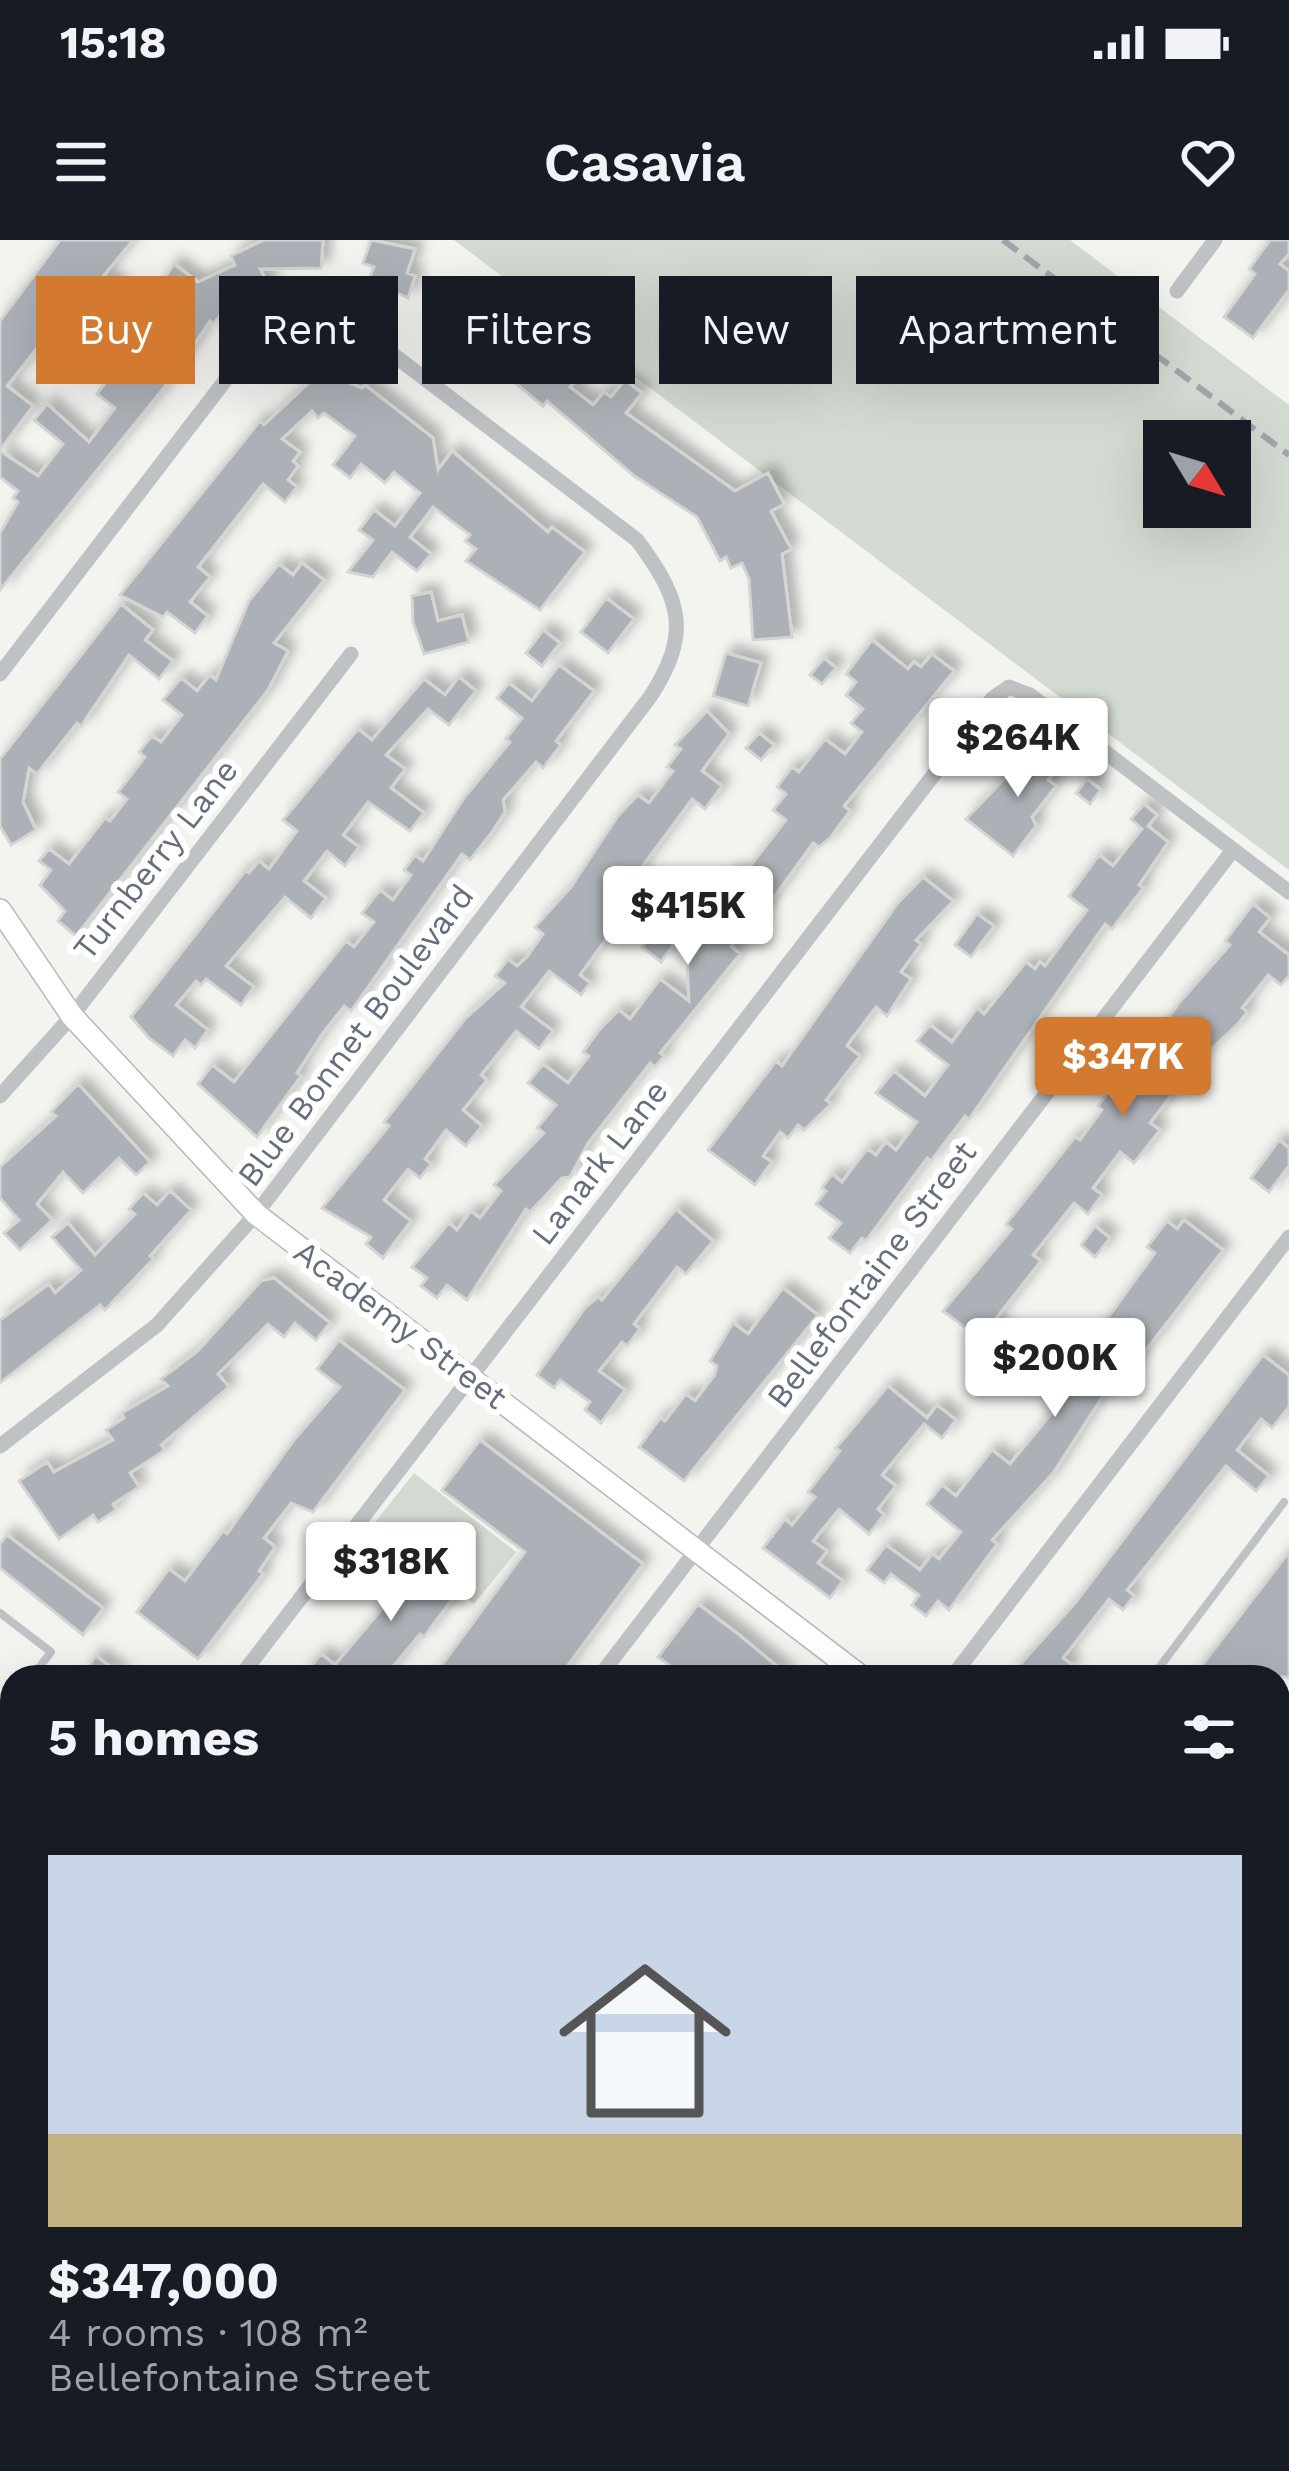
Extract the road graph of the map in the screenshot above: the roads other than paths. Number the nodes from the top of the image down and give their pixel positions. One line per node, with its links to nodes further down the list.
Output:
1 (1215, 240): 2 (street)
2 (1177, 291)
3 (351, 654): 8 (street, Turnberry Lane)
4 (0, 674): 10 (street, Blue Bonnet Boulevard)
5 (1233, 850): 6 (street); 12 (street, Lanark Lane); 15 (street, Bellefontaine Street)
6 (1289, 892)
7 (0, 910): 8 (street, Academy Street)
8 (72, 1016): 9 (street, Turnberry Lane); 10 (street, Academy Street)
9 (0, 1096)
10 (256, 1214): 12 (street, Academy Street); 13 (street, Blue Bonnet Boulevard)
11 (1289, 1238): 21 (street)
12 (472, 1378): 15 (street, Academy Street); 18 (street, Lanark Lane)
13 (0, 1446)
14 (1284, 1502): 22 (lane)
15 (697, 1551): 19 (street, Bellefontaine Street); 20 (street, Academy Street)
16 (0, 1613): 17 (lane)
17 (41, 1665)
18 (249, 1665)
19 (608, 1665)
20 (846, 1665)
21 (961, 1665)
22 (1162, 1665)

